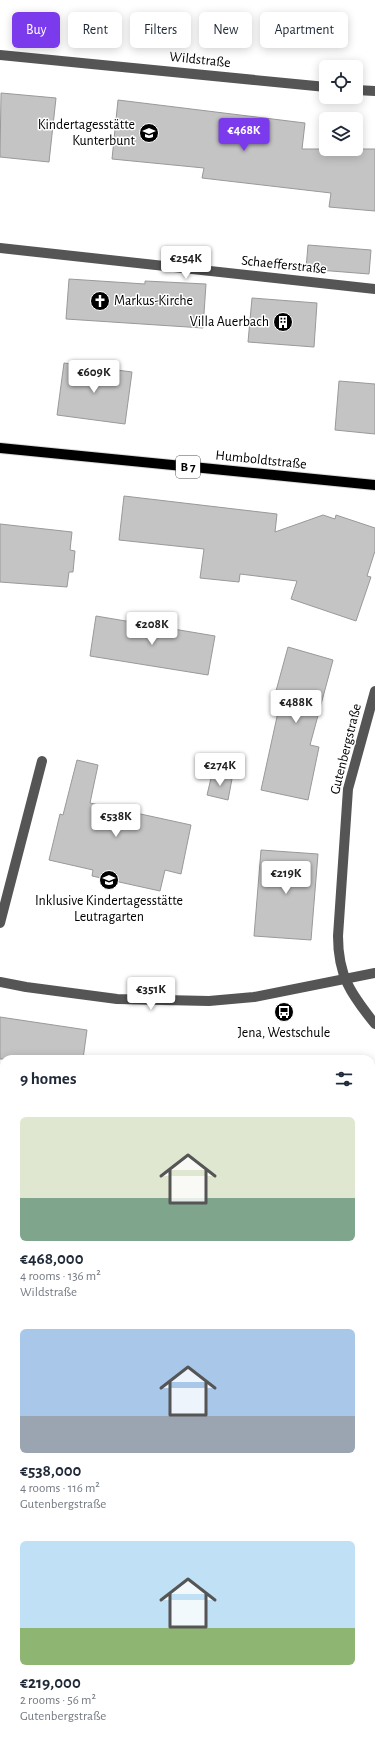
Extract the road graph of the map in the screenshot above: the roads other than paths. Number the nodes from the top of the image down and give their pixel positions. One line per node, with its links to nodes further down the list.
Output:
1 (0, 55): 2 (street, Wildstraße)
2 (319, 86)
3 (363, 91): 4 (street)
4 (375, 92)
5 (0, 248): 6 (street, Schaefferstraße)
6 (375, 290)
7 (0, 448): 8 (main road, Humboldtstraße / B 7)
8 (375, 486)
9 (375, 691): 13 (street, Gutenbergstraße)
10 (42, 761): 11 (street)
11 (0, 923)
12 (375, 973): 13 (street)
13 (345, 980): 14 (street); 15 (street, Gutenbergstraße)
14 (0, 982)
15 (375, 1024)

